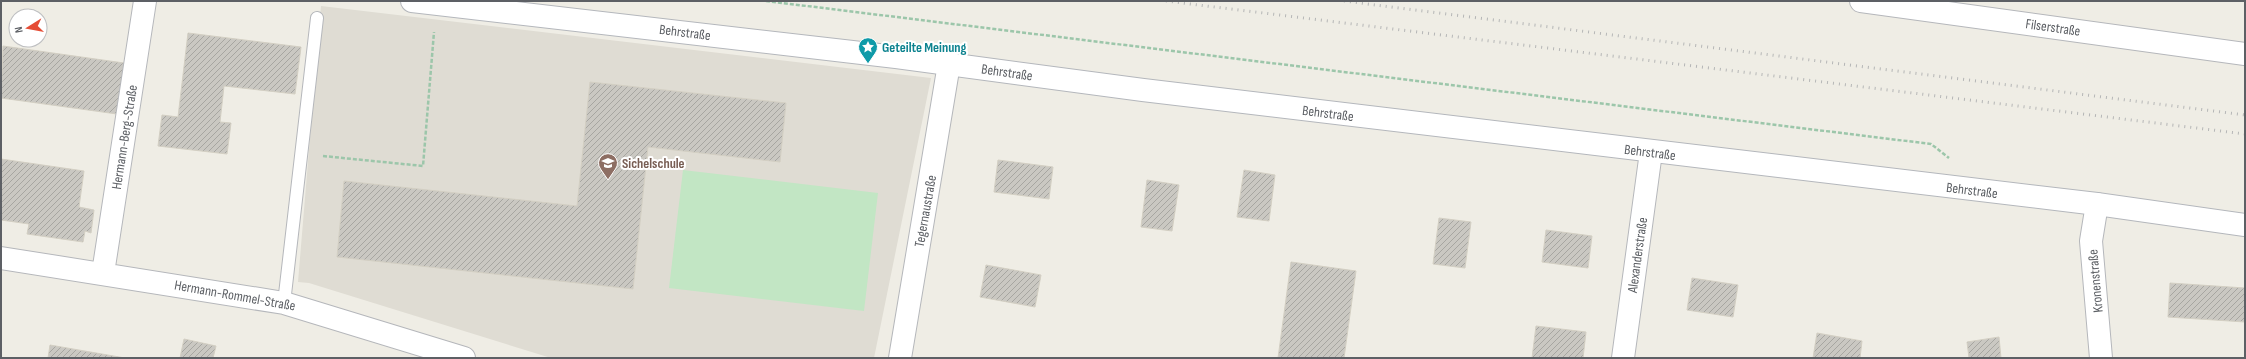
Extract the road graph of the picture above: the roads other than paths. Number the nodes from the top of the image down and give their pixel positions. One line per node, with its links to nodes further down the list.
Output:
1 (145, 1): 11 (street, Hermann-Berg-Straße)
2 (412, 1): 6 (street, Behrstraße)
3 (1861, 1): 5 (street, Filserstraße)
4 (317, 18): 12 (lane)
5 (2245, 54)
6 (949, 64): 7 (street, Behrstraße); 14 (street, Tegernaustraße)
7 (1651, 152): 8 (street, Behrstraße); 15 (street, Alexanderstraße)
8 (2097, 204): 9 (street, Behrstraße); 16 (street, Kronenstraße)
9 (2245, 225)
10 (1, 258): 11 (street, Hermann-Rommel-Straße)
11 (102, 273): 12 (street, Hermann-Rommel-Straße)
12 (284, 303): 13 (street, Hermann-Rommel-Straße)
13 (464, 358)
14 (900, 358)
15 (1622, 358)
16 (2101, 358)

